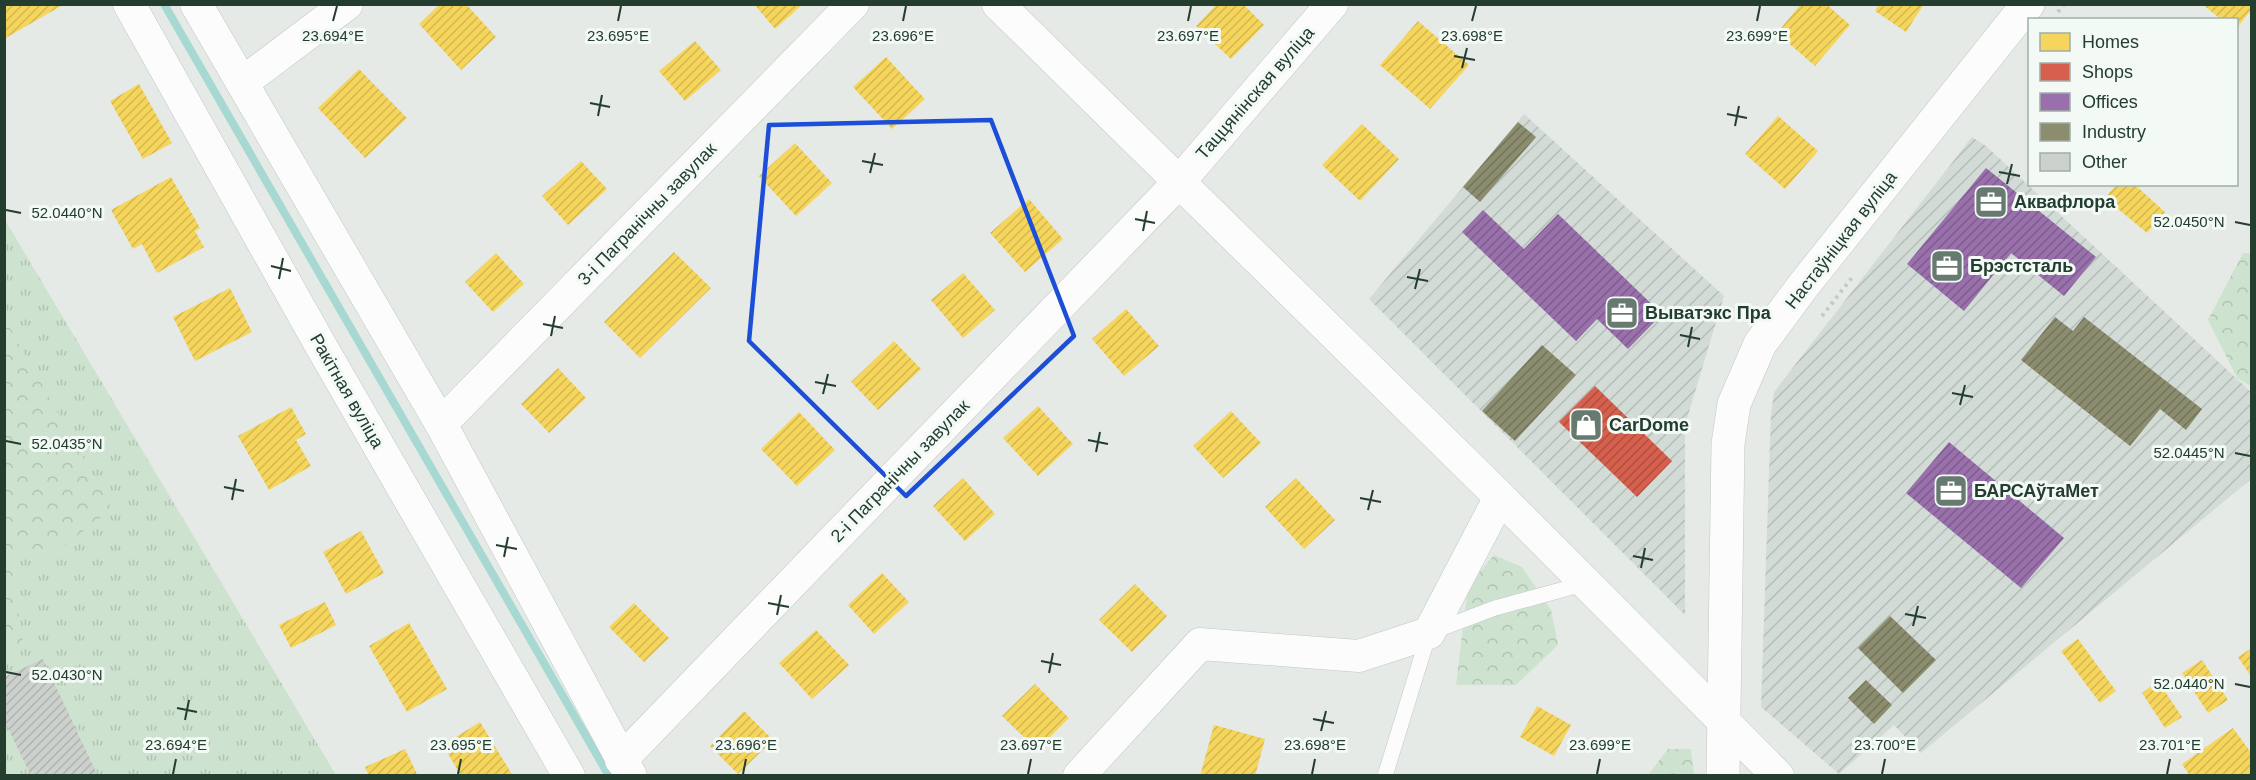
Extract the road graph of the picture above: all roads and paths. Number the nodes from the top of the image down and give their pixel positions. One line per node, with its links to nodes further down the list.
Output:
1 (129, 4): 18 (street, Ракітная вуліца)
2 (196, 4): 8 (street)
3 (347, 4): 8 (street)
4 (853, 4): 12 (street, 3-і Пагранічны завулак)
5 (998, 4): 9 (street)
6 (1332, 4): 9 (street, Таццянінская вуліца)
7 (2028, 4): 16 (street, Настаўніцкая вуліца)
8 (242, 83): 12 (street)
9 (1179, 182): 13 (street); 17 (street, 2-і Пагранічны завулак)
10 (1857, 271): 11 (path)
11 (1815, 324)
12 (441, 424): 17 (street)
13 (1500, 497): 14 (street); 15 (street)
14 (1587, 583): 15 (lane); 16 (street)
15 (1429, 633): 19 (street); 20 (lane)
16 (1723, 722): 21 (street, Настаўніцкая вуліца); 22 (street)
17 (626, 768)
18 (569, 776)
19 (1079, 776)
20 (1385, 776)
21 (1723, 776)
22 (1779, 776)

